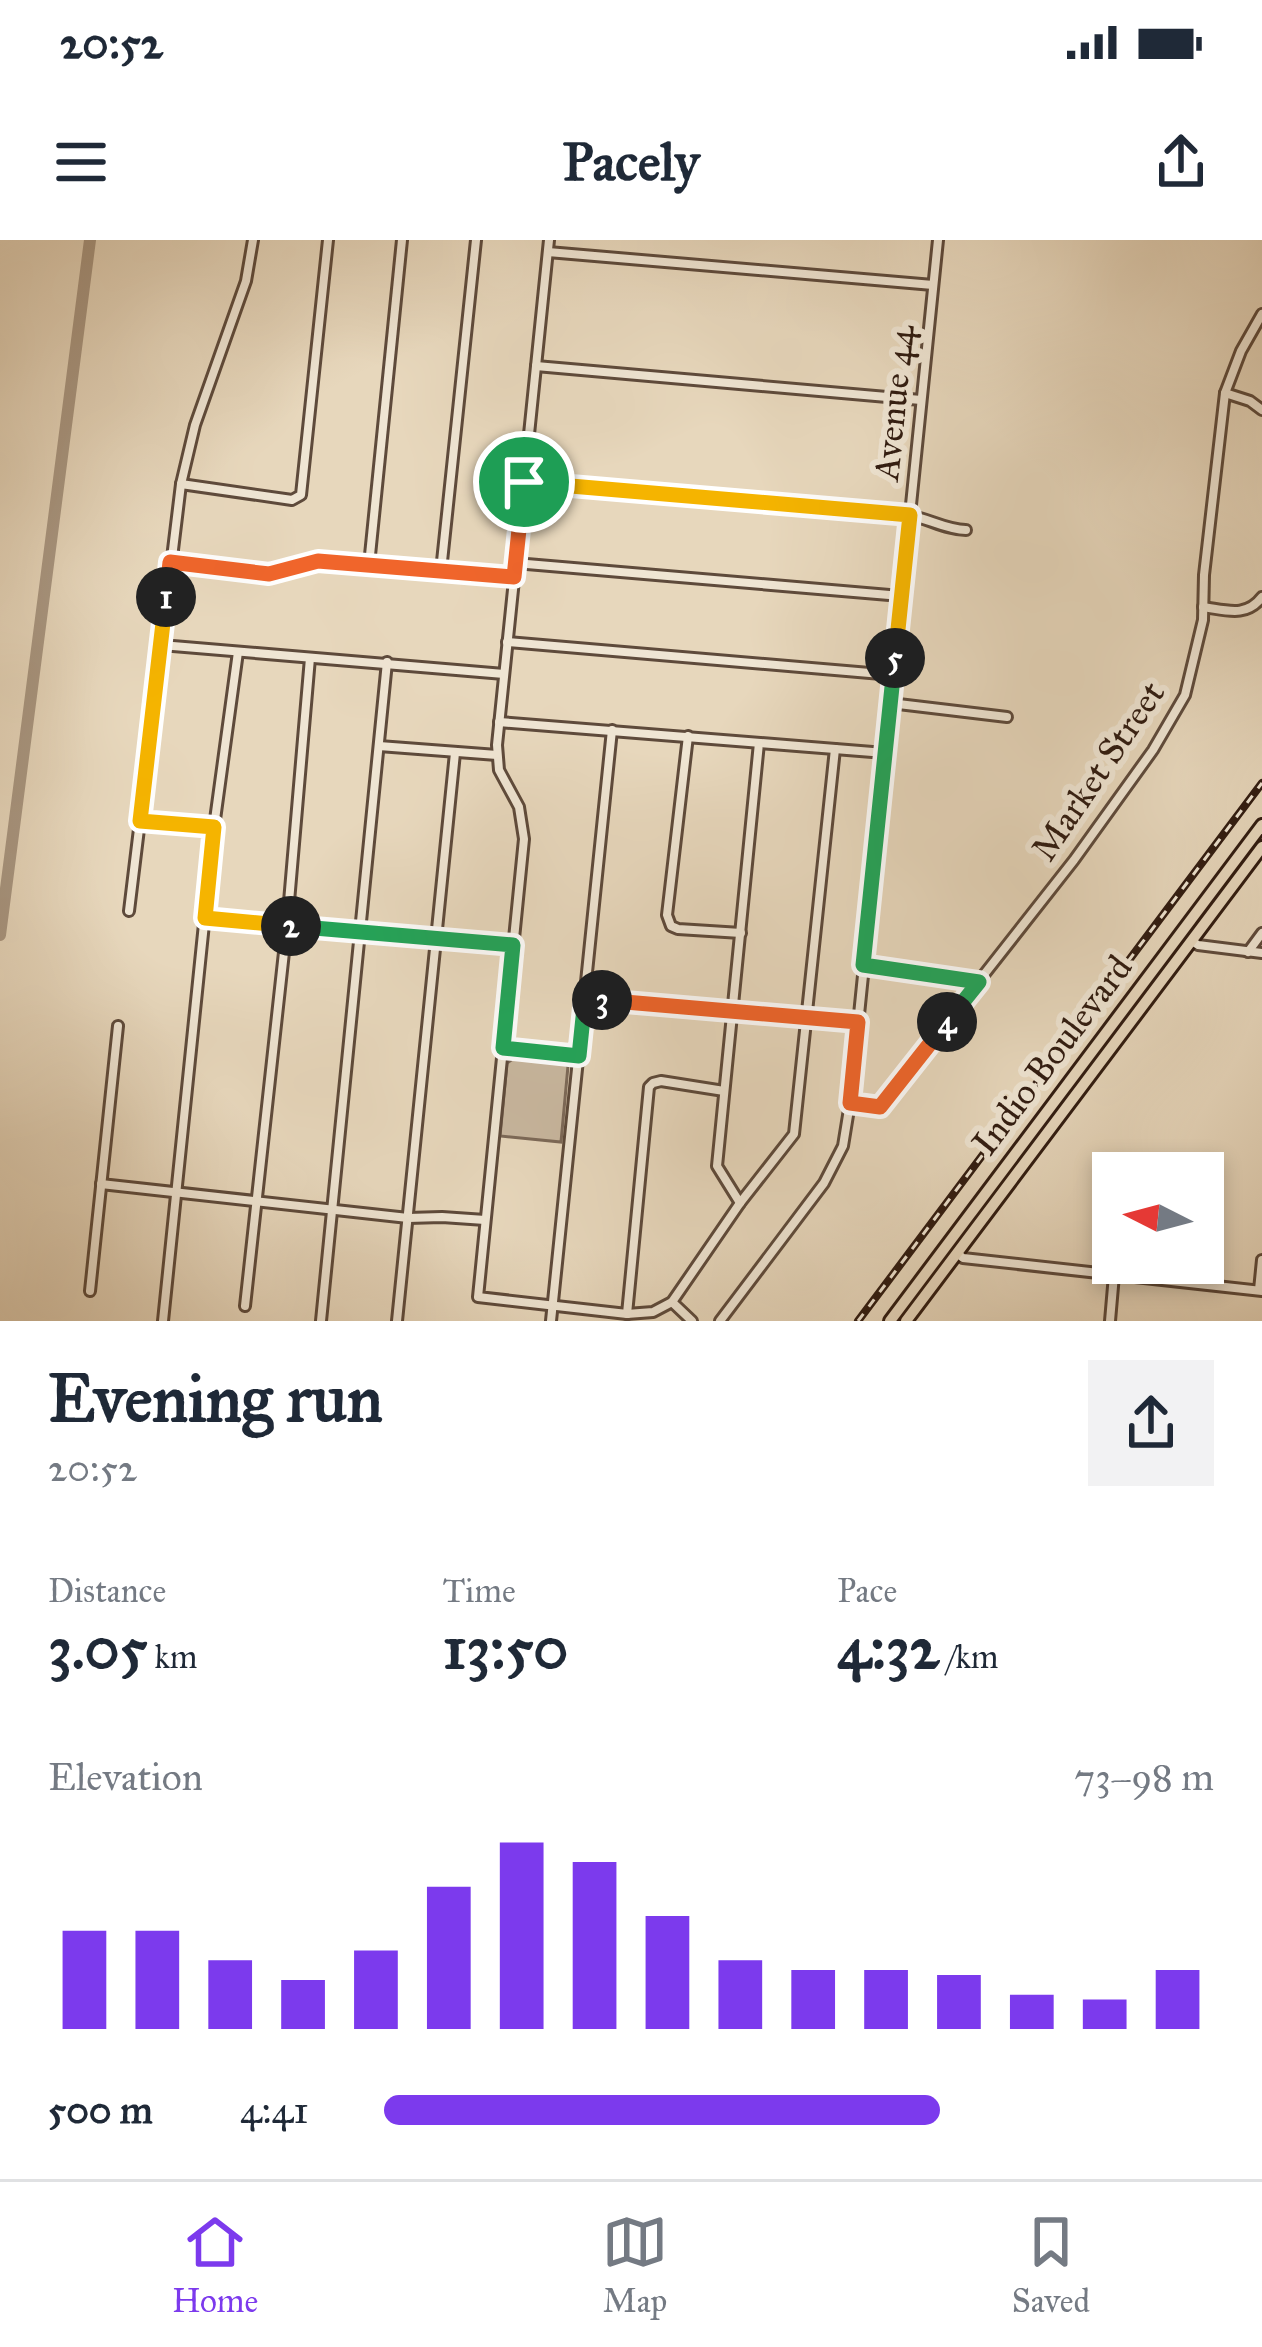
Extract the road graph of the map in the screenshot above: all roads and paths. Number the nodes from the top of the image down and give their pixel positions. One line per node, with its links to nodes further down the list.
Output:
1 (253, 240): 15 (street)
2 (328, 240): 15 (street)
3 (401, 240): 20 (street)
4 (476, 240): 21 (street)
5 (549, 240): 7 (street)
6 (938, 240): 8 (street, Avenue 44)
7 (548, 252): 8 (street); 10 (street)
8 (933, 285): 12 (street, Avenue 44)
9 (1262, 314): 11 (street, Market Street)
10 (536, 366): 12 (street); 14 (street)
11 (1226, 393): 13 (street); 25 (street, Market Street)
12 (921, 400): 16 (street, Avenue 44)
13 (1262, 410)
14 (524, 482): 16 (street); 19 (street)
15 (181, 484): 18 (street)
16 (910, 515): 17 (street); 23 (street, Avenue 44)
17 (966, 530)
18 (170, 562): 20 (street); 27 (street)
19 (515, 563): 22 (street); 23 (street)
20 (369, 565): 21 (street)
21 (441, 571): 22 (street)
22 (514, 577): 26 (street)
23 (901, 596): 32 (street, Avenue 44)
24 (1262, 597): 25 (street)
25 (1203, 607): 62 (street, Market Street)
26 (507, 641): 31 (street); 32 (street)
27 (161, 645): 28 (street); 44 (street)
28 (238, 652): 29 (street); 45 (street)
29 (310, 658): 30 (street); 51 (street)
30 (387, 662): 31 (street); 39 (street)
31 (504, 674): 35 (street)
32 (893, 675): 33 (street, Avenue 44)
33 (890, 703): 34 (street); 42 (street, Avenue 44)
34 (1007, 716)
35 (500, 722): 36 (street); 43 (street)
36 (612, 730): 37 (street); 63 (street)
37 (688, 736): 38 (street); 53 (street)
38 (759, 743): 40 (street); 53 (street)
39 (379, 746): 41 (street); 52 (street)
40 (835, 749): 42 (street); 65 (street)
41 (455, 753): 43 (street); 55 (street)
42 (885, 753): 61 (street, Avenue 44)
43 (497, 755): 57 (street)
44 (140, 821): 45 (street); 49 (street)
45 (214, 827): 50 (street)
46 (1261, 827): 48 (main road, Indio Boulevard)
47 (1262, 848): 56 (main road, Indio Boulevard)
48 (1221, 879): 56 (main road); 58 (main road, Indio Boulevard)
49 (129, 911)
50 (205, 918): 51 (street); 73 (street)
51 (287, 926): 52 (street); 75 (street)
52 (360, 932): 55 (street); 77 (street)
53 (741, 933): 64 (street)
54 (1262, 933): 59 (street)
55 (436, 938): 57 (street); 78 (street)
56 (1192, 941): 58 (main road); 59 (street); 80 (main road, Indio Boulevard)
57 (513, 945): 68 (street)
58 (1171, 947): 74 (main road, Indio Boulevard)
59 (1248, 952): 60 (street)
60 (1262, 953)
61 (863, 965): 62 (street); 66 (street, Avenue 44)
62 (979, 982): 71 (street, Market Street)
63 (585, 998): 64 (street); 69 (street)
64 (732, 1010): 65 (street); 70 (street)
65 (807, 1016): 66 (street); 76 (street)
66 (858, 1022): 71 (street, Avenue 44)
67 (118, 1026): 72 (street)
68 (503, 1048): 69 (street); 79 (street)
69 (579, 1056): 89 (street)
70 (724, 1091): 76 (street); 91 (street)
71 (850, 1103): 97 (street, Avenue 44)
72 (101, 1184): 73 (street); 87 (street)
73 (176, 1193): 75 (street); 92 (street)
74 (985, 1194): 80 (main road); 82 (main road, Indio Boulevard)
75 (255, 1202): 77 (street); 90 (street)
76 (740, 1203): 88 (street)
77 (332, 1210): 78 (street); 93 (street)
78 (409, 1218): 79 (street); 94 (street)
79 (485, 1220): 89 (street)
80 (957, 1253): 82 (main road); 83 (street); 99 (main road, Indio Boulevard)
81 (1262, 1260): 86 (street)
82 (934, 1262): 98 (main road, Indio Boulevard)
83 (1092, 1273)
84 (1113, 1284): 100 (street)
85 (1202, 1284): 86 (street)
86 (1260, 1290)
87 (90, 1291)
88 (671, 1302): 91 (street); 96 (street)
89 (553, 1305): 91 (street); 95 (street)
90 (245, 1306)
91 (627, 1314)
92 (163, 1321)
93 (321, 1321)
94 (397, 1321)
95 (550, 1321)
96 (692, 1321)
97 (720, 1321)
98 (890, 1321)
99 (906, 1321)
100 (1109, 1321)

